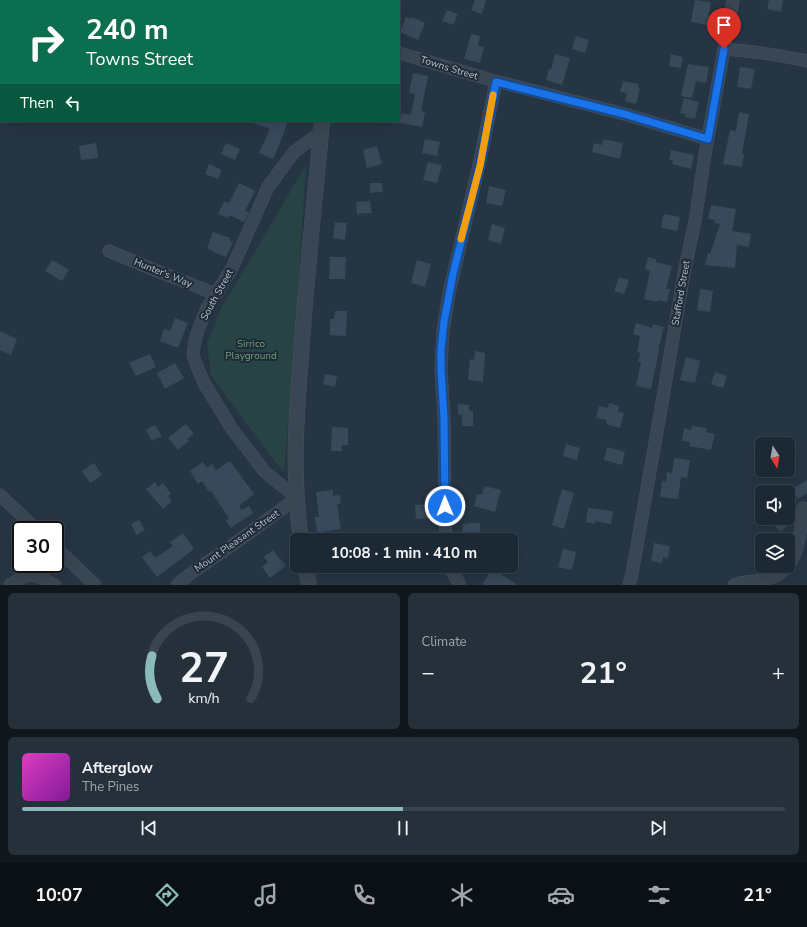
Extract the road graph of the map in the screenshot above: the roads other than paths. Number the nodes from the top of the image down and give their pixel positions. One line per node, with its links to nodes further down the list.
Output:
1 (733, 0): 2 (street, Stafford Street)
2 (724, 49): 4 (street); 7 (street, Stafford Street)
3 (400, 53): 5 (street, Towns Street)
4 (807, 61)
5 (496, 82): 7 (street, Towns Street); 15 (street)
6 (322, 126): 9 (street, South Street); 11 (street, South Street)
7 (708, 139): 25 (street, Stafford Street)
8 (109, 251): 9 (street, Hunter's Way)
9 (216, 294): 11 (street, South Street)
10 (0, 495): 13 (street)
11 (297, 498): 14 (street, South Street); 22 (street, Mount Pleasant Street)
12 (803, 508): 26 (street)
13 (27, 521)
14 (301, 533)
15 (446, 533)
16 (64, 556): 21 (street)
17 (306, 573): 23 (street)
18 (453, 573): 24 (street)
19 (10, 585): 20 (street)
20 (55, 585)
21 (95, 585)
22 (177, 585)
23 (309, 585)
24 (460, 585)
25 (629, 585)
26 (734, 585)

